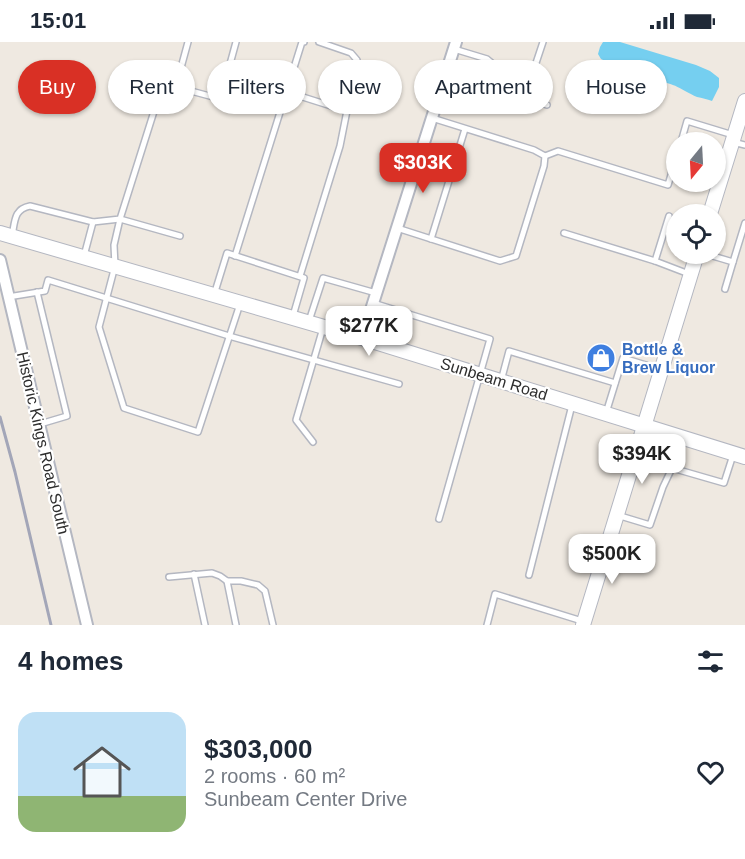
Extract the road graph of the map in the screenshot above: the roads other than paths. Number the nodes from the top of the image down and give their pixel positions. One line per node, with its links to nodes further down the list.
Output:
1 (188, 42): 7 (lane)
2 (236, 42): 11 (lane)
3 (304, 42): 8 (lane)
4 (319, 42): 9 (lane)
5 (543, 42): 6 (lane)
6 (455, 45): 10 (street)
7 (183, 60)
8 (296, 60)
9 (357, 60)
10 (450, 60)
11 (195, 91)
12 (744, 107): 21 (street)
13 (153, 114): 25 (lane)
14 (279, 114): 35 (lane)
15 (346, 114): 43 (lane)
16 (433, 114): 17 (street)
17 (432, 118): 18 (lane); 29 (street)
18 (465, 129): 22 (lane); 33 (lane)
19 (684, 132): 20 (lane)
20 (714, 132)
21 (737, 141): 24 (street)
22 (545, 156): 23 (lane); 33 (lane)
23 (666, 184)
24 (714, 204)
25 (120, 219): 26 (lane); 32 (lane); 41 (lane)
26 (93, 222): 31 (lane); 34 (lane)
27 (745, 223): 39 (lane)
28 (666, 226): 38 (lane)
29 (397, 228): 33 (lane); 49 (street)
30 (564, 233): 38 (lane)
31 (6, 234): 34 (street, Sunbeam Road)
32 (180, 236)
33 (431, 239)
34 (84, 256): 41 (street, Sunbeam Road)
35 (235, 256): 43 (lane); 46 (lane)
36 (0, 260): 47 (street, Historic Kings Road South)
37 (726, 260): 39 (lane)
38 (655, 261): 42 (lane)
39 (733, 262): 44 (lane)
40 (694, 264): 42 (street)
41 (115, 266): 46 (street, Sunbeam Road); 48 (lane)
42 (691, 275): 57 (street)
43 (300, 276): 51 (lane)
44 (724, 289)
45 (38, 292): 47 (lane); 48 (lane); 64 (lane)
46 (214, 295): 50 (street, Sunbeam Road)
47 (8, 297): 64 (street, Historic Kings Road South)
48 (107, 297): 54 (lane); 54 (lane)
49 (374, 298): 52 (lane); 55 (street); 58 (lane)
50 (241, 302): 51 (street, Sunbeam Road); 54 (lane)
51 (292, 318): 52 (street, Sunbeam Road)
52 (308, 322): 53 (street, Sunbeam Road)
53 (324, 327): 55 (street, Sunbeam Road); 56 (lane)
54 (230, 336): 56 (lane)
55 (362, 338): 58 (street, Sunbeam Road)
56 (315, 360): 61 (lane); 67 (lane)
57 (661, 370): 60 (lane); 65 (street)
58 (480, 375): 59 (street, Sunbeam Road); 71 (lane)
59 (501, 381): 60 (lane); 62 (street, Sunbeam Road)
60 (615, 382): 63 (lane)
61 (399, 384)
62 (573, 404): 63 (street, Sunbeam Road); 73 (lane)
63 (606, 414): 65 (street, Sunbeam Road)
64 (38, 424): 77 (street, Historic Kings Road South)
65 (644, 426): 66 (street, Sunbeam Road); 70 (street)
66 (682, 437): 68 (street, Sunbeam Road); 69 (lane)
67 (313, 442)
68 (739, 455): 69 (lane)
69 (672, 468): 70 (lane)
70 (617, 515): 76 (street)
71 (439, 519)
72 (194, 574): 74 (lane); 75 (lane); 78 (lane)
73 (529, 575)
74 (169, 576)
75 (227, 581): 79 (lane); 80 (lane)
76 (583, 623): 81 (lane)
77 (87, 625)
78 (205, 625)
79 (236, 625)
80 (273, 625)
81 (487, 625)

